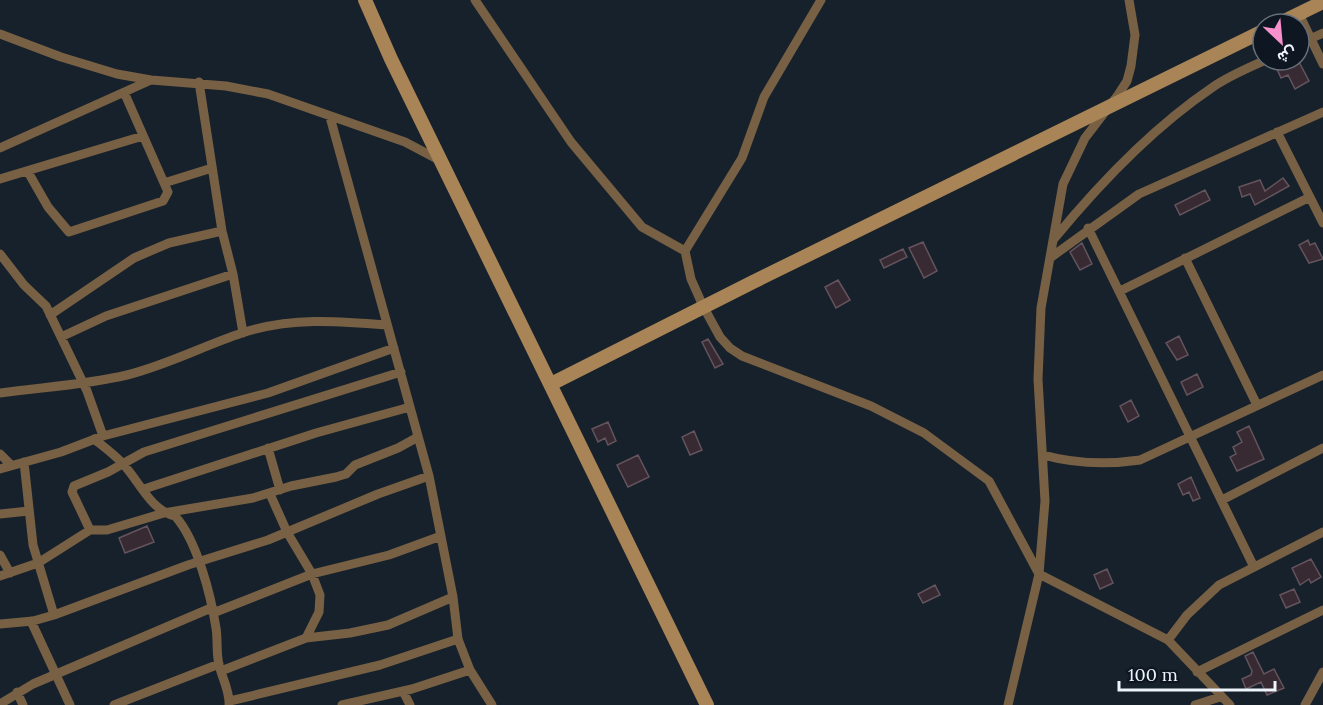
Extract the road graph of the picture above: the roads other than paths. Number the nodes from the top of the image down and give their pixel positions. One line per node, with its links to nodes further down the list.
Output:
1 (365, 0): 22 (main road)
2 (475, 0): 32 (street)
3 (821, 0): 32 (street)
4 (1128, 1): 16 (street)
5 (1323, 2): 6 (main road)
6 (1303, 12)
7 (1323, 33): 10 (street)
8 (0, 34): 13 (street)
9 (1251, 37): 16 (main road)
10 (1311, 39): 11 (street)
11 (1323, 64)
12 (1251, 68): 31 (street)
13 (151, 80): 14 (street); 15 (street)
14 (200, 82): 18 (street); 23 (street)
15 (124, 92): 20 (street); 21 (street)
16 (1105, 109): 31 (street); 38 (main road)
17 (1323, 112): 19 (street)
18 (330, 117): 22 (street); 40 (street)
19 (1277, 132): 27 (street); 29 (street)
20 (143, 136): 24 (street); 26 (street)
21 (0, 148)
22 (441, 161): 47 (main road)
23 (212, 168): 26 (street); 30 (street)
24 (28, 172): 25 (street); 26 (street)
25 (0, 179)
26 (164, 183)
27 (1310, 197): 28 (street); 35 (street)
28 (1323, 223)
29 (1088, 228): 34 (street); 37 (street)
30 (222, 231): 36 (street); 39 (street)
31 (1053, 240): 34 (street)
32 (685, 251): 38 (street)
33 (0, 254): 39 (street)
34 (1050, 258): 57 (street)
35 (1185, 258): 37 (street); 49 (street)
36 (233, 274): 41 (street); 42 (street)
37 (1120, 291): 53 (street)
38 (703, 306): 47 (main road); 80 (street)
39 (50, 315): 42 (street)
40 (387, 325): 41 (street); 43 (street)
41 (243, 333): 46 (street)
42 (61, 337): 46 (street)
43 (394, 348): 44 (street); 51 (street)
44 (401, 372): 50 (street); 59 (street)
45 (1322, 379): 49 (street)
46 (84, 384): 48 (street); 51 (street)
47 (551, 384): 107 (main road)
48 (0, 393)
49 (1257, 405): 53 (street)
50 (411, 407): 52 (street); 54 (street)
51 (99, 437): 58 (street); 59 (street)
52 (418, 437): 62 (street); 64 (street)
53 (1192, 437): 57 (street); 66 (street)
54 (268, 448): 63 (street); 64 (street)
55 (1323, 448): 66 (street)
56 (0, 454): 60 (street)
57 (1043, 455): 80 (street)
58 (24, 462): 60 (street); 67 (street)
59 (123, 463): 63 (street); 70 (street)
60 (11, 465): 61 (street)
61 (0, 469)
62 (429, 476): 71 (street); 73 (street)
63 (144, 489): 68 (street)
64 (280, 490): 65 (street)
65 (270, 494): 68 (street); 71 (street)
66 (1222, 500): 77 (street)
67 (29, 511): 69 (street); 76 (street)
68 (164, 513): 70 (street); 75 (street)
69 (0, 514)
70 (90, 530): 76 (street)
71 (287, 532): 75 (street); 79 (street)
72 (1323, 532): 77 (street)
73 (441, 536): 79 (street); 82 (street)
74 (0, 555): 78 (street)
75 (199, 561): 83 (street); 85 (street)
76 (38, 563): 78 (street); 85 (street)
77 (1253, 565): 90 (street)
78 (10, 573): 81 (street)
79 (312, 574): 83 (street); 88 (street)
80 (1039, 574): 90 (street); 108 (street)
81 (0, 576)
82 (453, 597): 88 (street); 89 (street)
83 (212, 610): 91 (street); 95 (street)
84 (1323, 610): 93 (street)
85 (54, 615): 86 (street)
86 (30, 621): 87 (street); 95 (street)
87 (0, 624)
88 (306, 638): 91 (street)
89 (458, 639): 92 (street); 100 (street)
90 (1168, 640): 93 (street)
91 (220, 667): 100 (street); 103 (street)
92 (470, 670): 96 (street); 106 (street)
93 (1197, 672): 98 (street)
94 (1323, 672): 111 (street)
95 (55, 676): 97 (street); 102 (street)
96 (404, 691): 104 (street); 105 (street)
97 (17, 692): 99 (street); 101 (street)
98 (1220, 697): 109 (street); 110 (street)
99 (2, 698)
100 (229, 703)
101 (23, 705)
102 (70, 705)
103 (114, 705)
104 (342, 705)
105 (410, 705)
106 (492, 705)
107 (707, 705)
108 (1008, 705)
109 (1195, 705)
110 (1230, 705)
111 (1305, 705)

